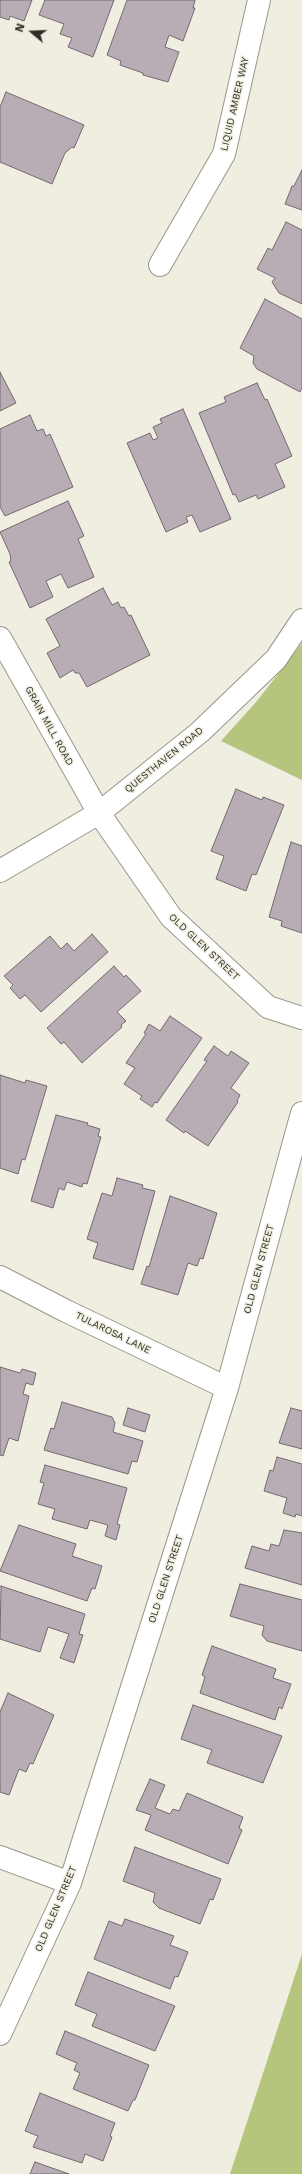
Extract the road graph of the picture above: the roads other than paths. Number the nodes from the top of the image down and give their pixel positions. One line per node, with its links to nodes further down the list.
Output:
1 (259, 0): 2 (street, LIQUID AMBER WAY)
2 (160, 265)
3 (302, 620): 5 (street, QUESTHAVEN ROAD)
4 (0, 638): 5 (street, GRAIN MILL ROAD)
5 (99, 813): 6 (street, QUESTHAVEN ROAD); 7 (street, OLD GLEN STREET)
6 (0, 871)
7 (302, 1018)
8 (302, 1113): 10 (street, OLD GLEN STREET)
9 (0, 1277): 10 (street, TULAROSA LANE)
10 (227, 1388): 12 (street, OLD GLEN STREET)
11 (0, 1857): 12 (street)
12 (70, 1883): 13 (street, OLD GLEN STREET)
13 (0, 2034)

